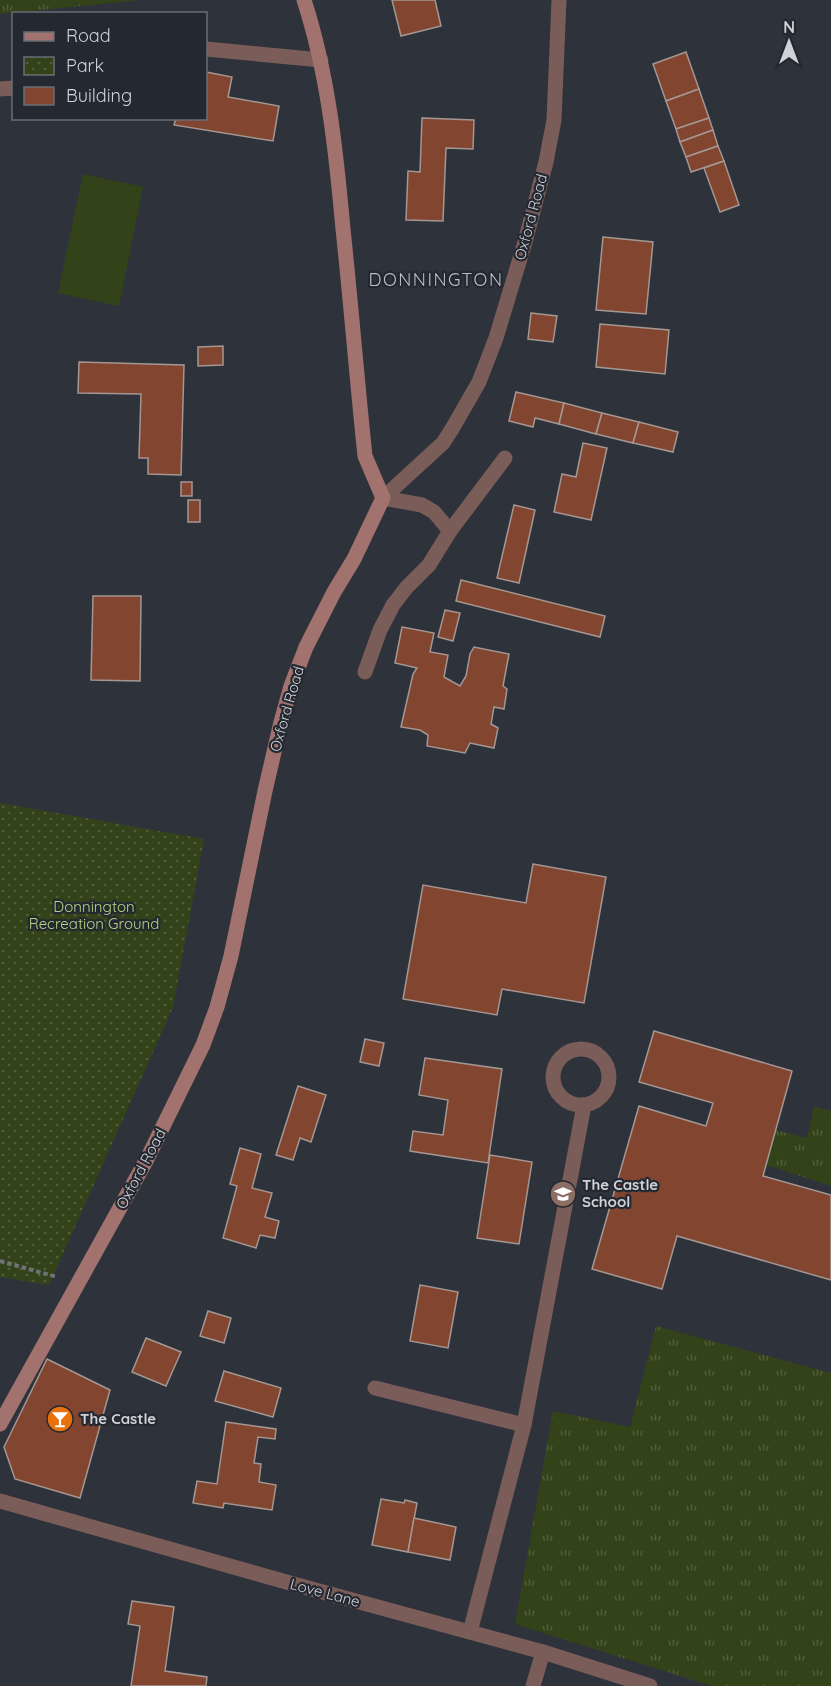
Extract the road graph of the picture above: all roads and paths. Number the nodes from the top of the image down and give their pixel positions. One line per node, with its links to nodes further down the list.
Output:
1 (303, 0): 4 (main road)
2 (560, 0): 6 (street, Oxford Road)
3 (207, 49): 4 (street)
4 (321, 60): 6 (main road)
5 (505, 458): 7 (street)
6 (383, 498): 7 (street); 11 (main road, Oxford Road)
7 (450, 531): 8 (street)
8 (364, 672)
9 (584, 1105): 14 (street)
10 (0, 1261): 11 (path)
11 (79, 1284): 13 (main road, Oxford Road)
12 (375, 1388): 14 (street)
13 (0, 1424)
14 (524, 1425): 16 (street)
15 (0, 1501): 16 (street, Love Lane)
16 (470, 1632): 17 (street, Love Lane)
17 (543, 1652): 18 (street); 19 (street, Love Lane)
18 (533, 1686)
19 (650, 1686)

